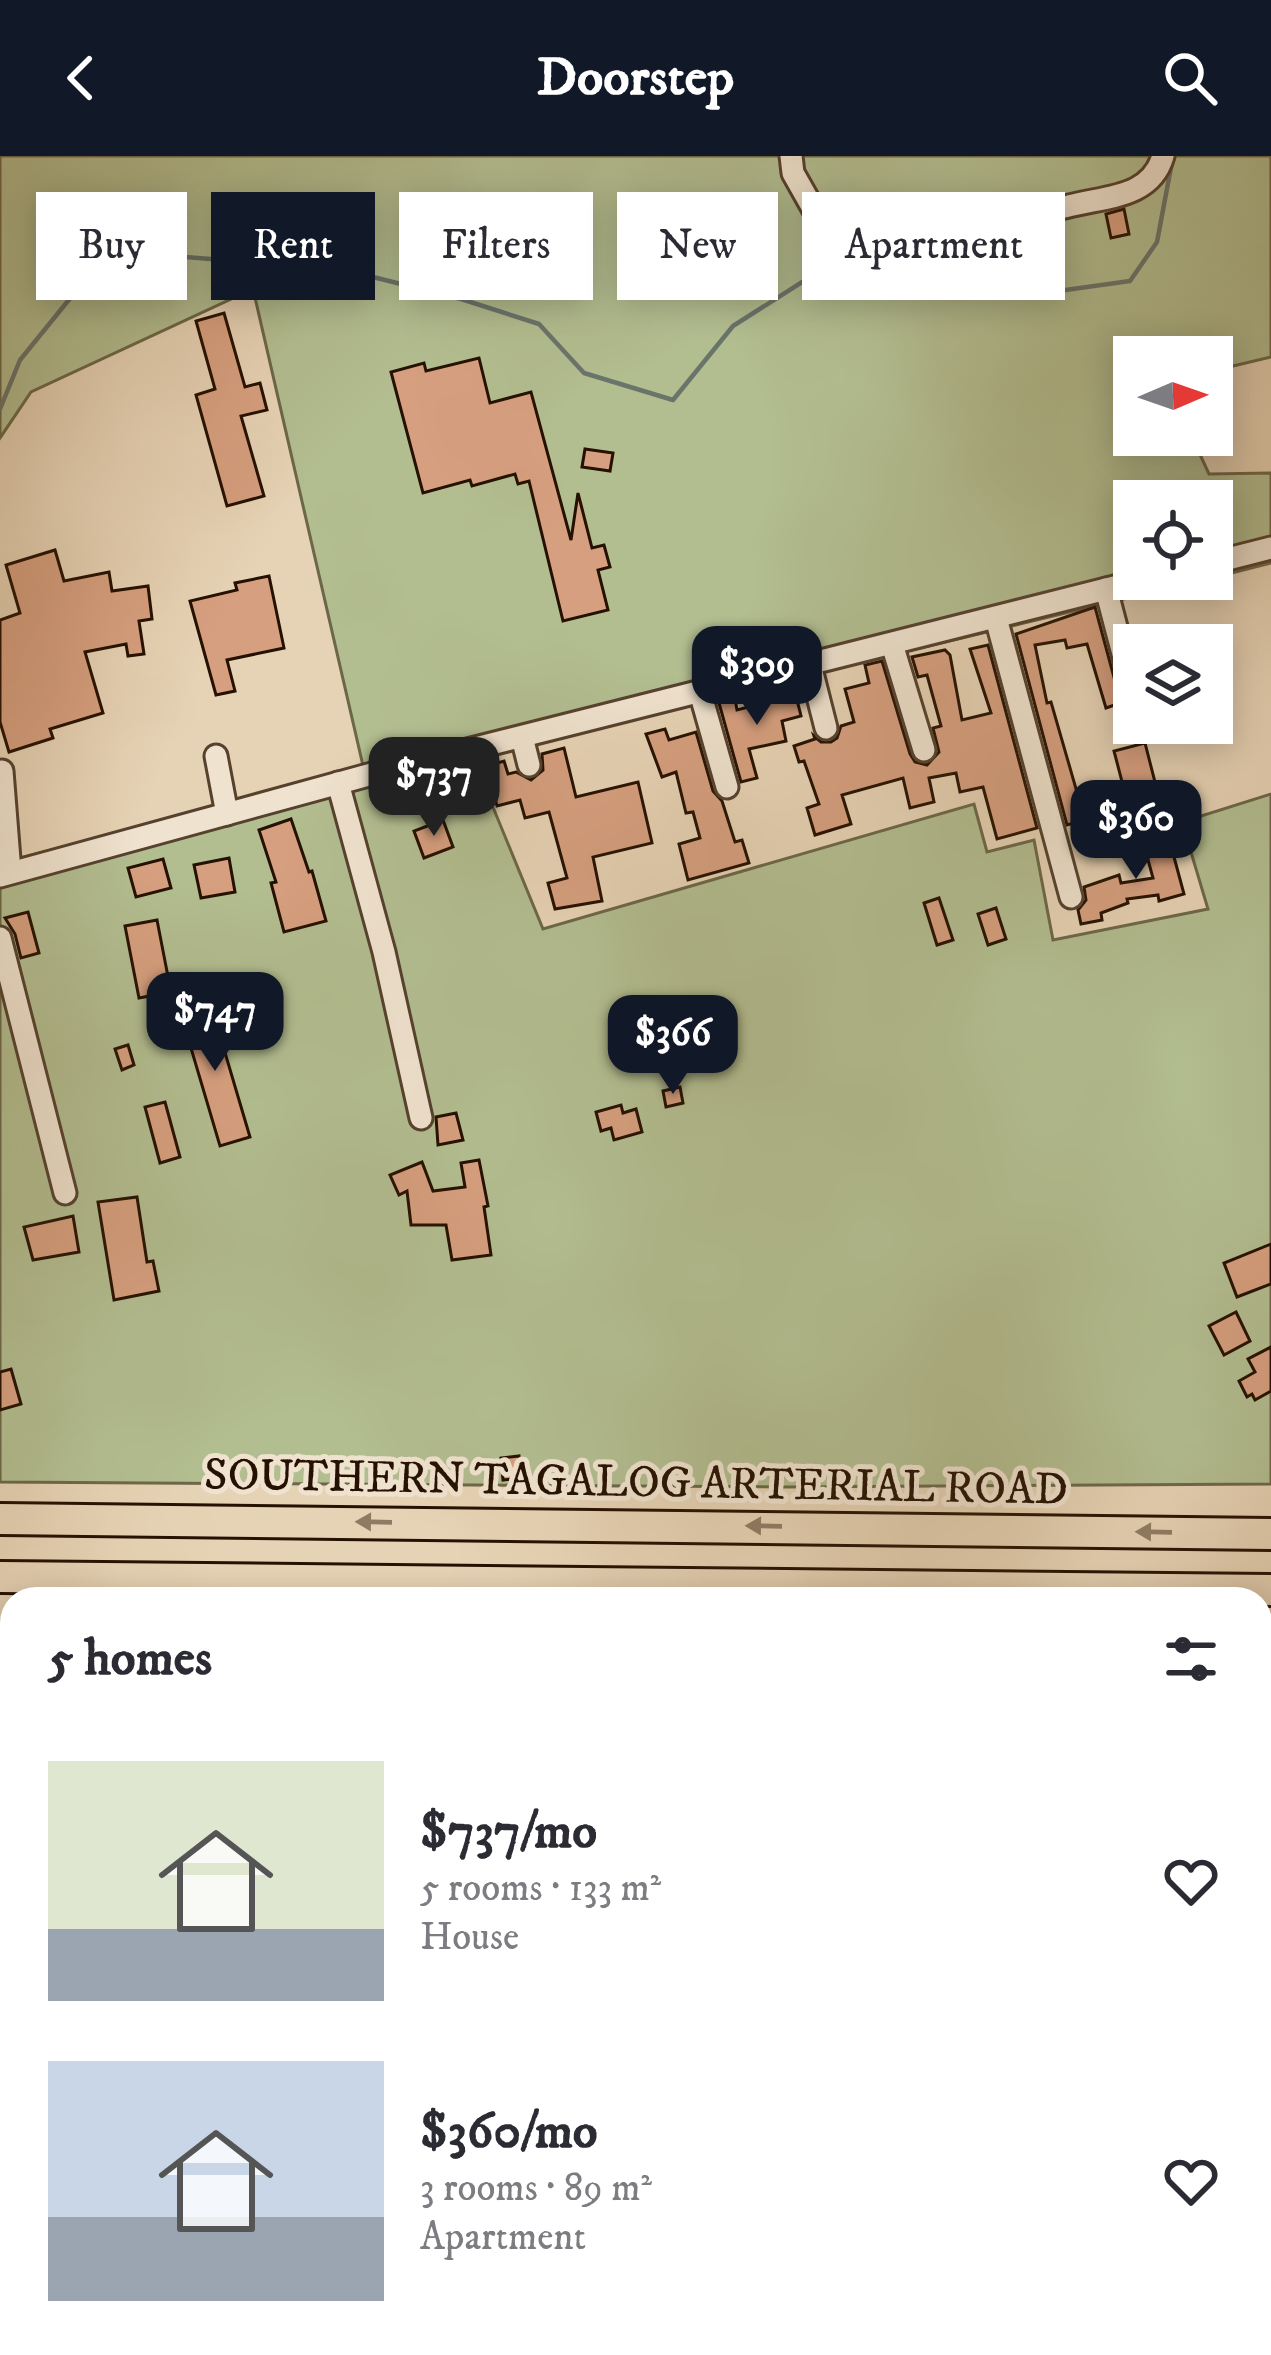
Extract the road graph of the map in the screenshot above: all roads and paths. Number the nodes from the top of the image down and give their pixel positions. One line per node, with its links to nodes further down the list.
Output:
1 (791, 156): 3 (street)
2 (1162, 156): 4 (street)
3 (804, 192)
4 (1065, 207)
5 (1271, 548): 6 (street)
6 (1233, 557)
7 (1113, 587): 8 (street)
8 (1106, 589): 9 (street); 10 (street)
9 (995, 618): 11 (street); 24 (street)
10 (1115, 624)
11 (892, 644): 12 (street); 16 (street)
12 (809, 664): 13 (street); 14 (street)
13 (700, 692): 15 (street); 21 (street)
14 (826, 728)
15 (522, 736): 18 (street); 20 (street)
16 (924, 749)
17 (216, 756): 22 (street)
18 (529, 765)
19 (2, 771): 23 (street)
20 (338, 783): 22 (street); 26 (street)
21 (727, 787)
22 (227, 814): 23 (street)
23 (5, 874)
24 (1071, 896)
25 (0, 938): 27 (street)
26 (421, 1118)
27 (65, 1192)
28 (0, 1519): 29 (highway, SOUTHERN TAGALOG ARTERIAL ROAD, one-way to 28)
29 (1271, 1534)
30 (0, 1577): 31 (highway)
31 (978, 1587)

